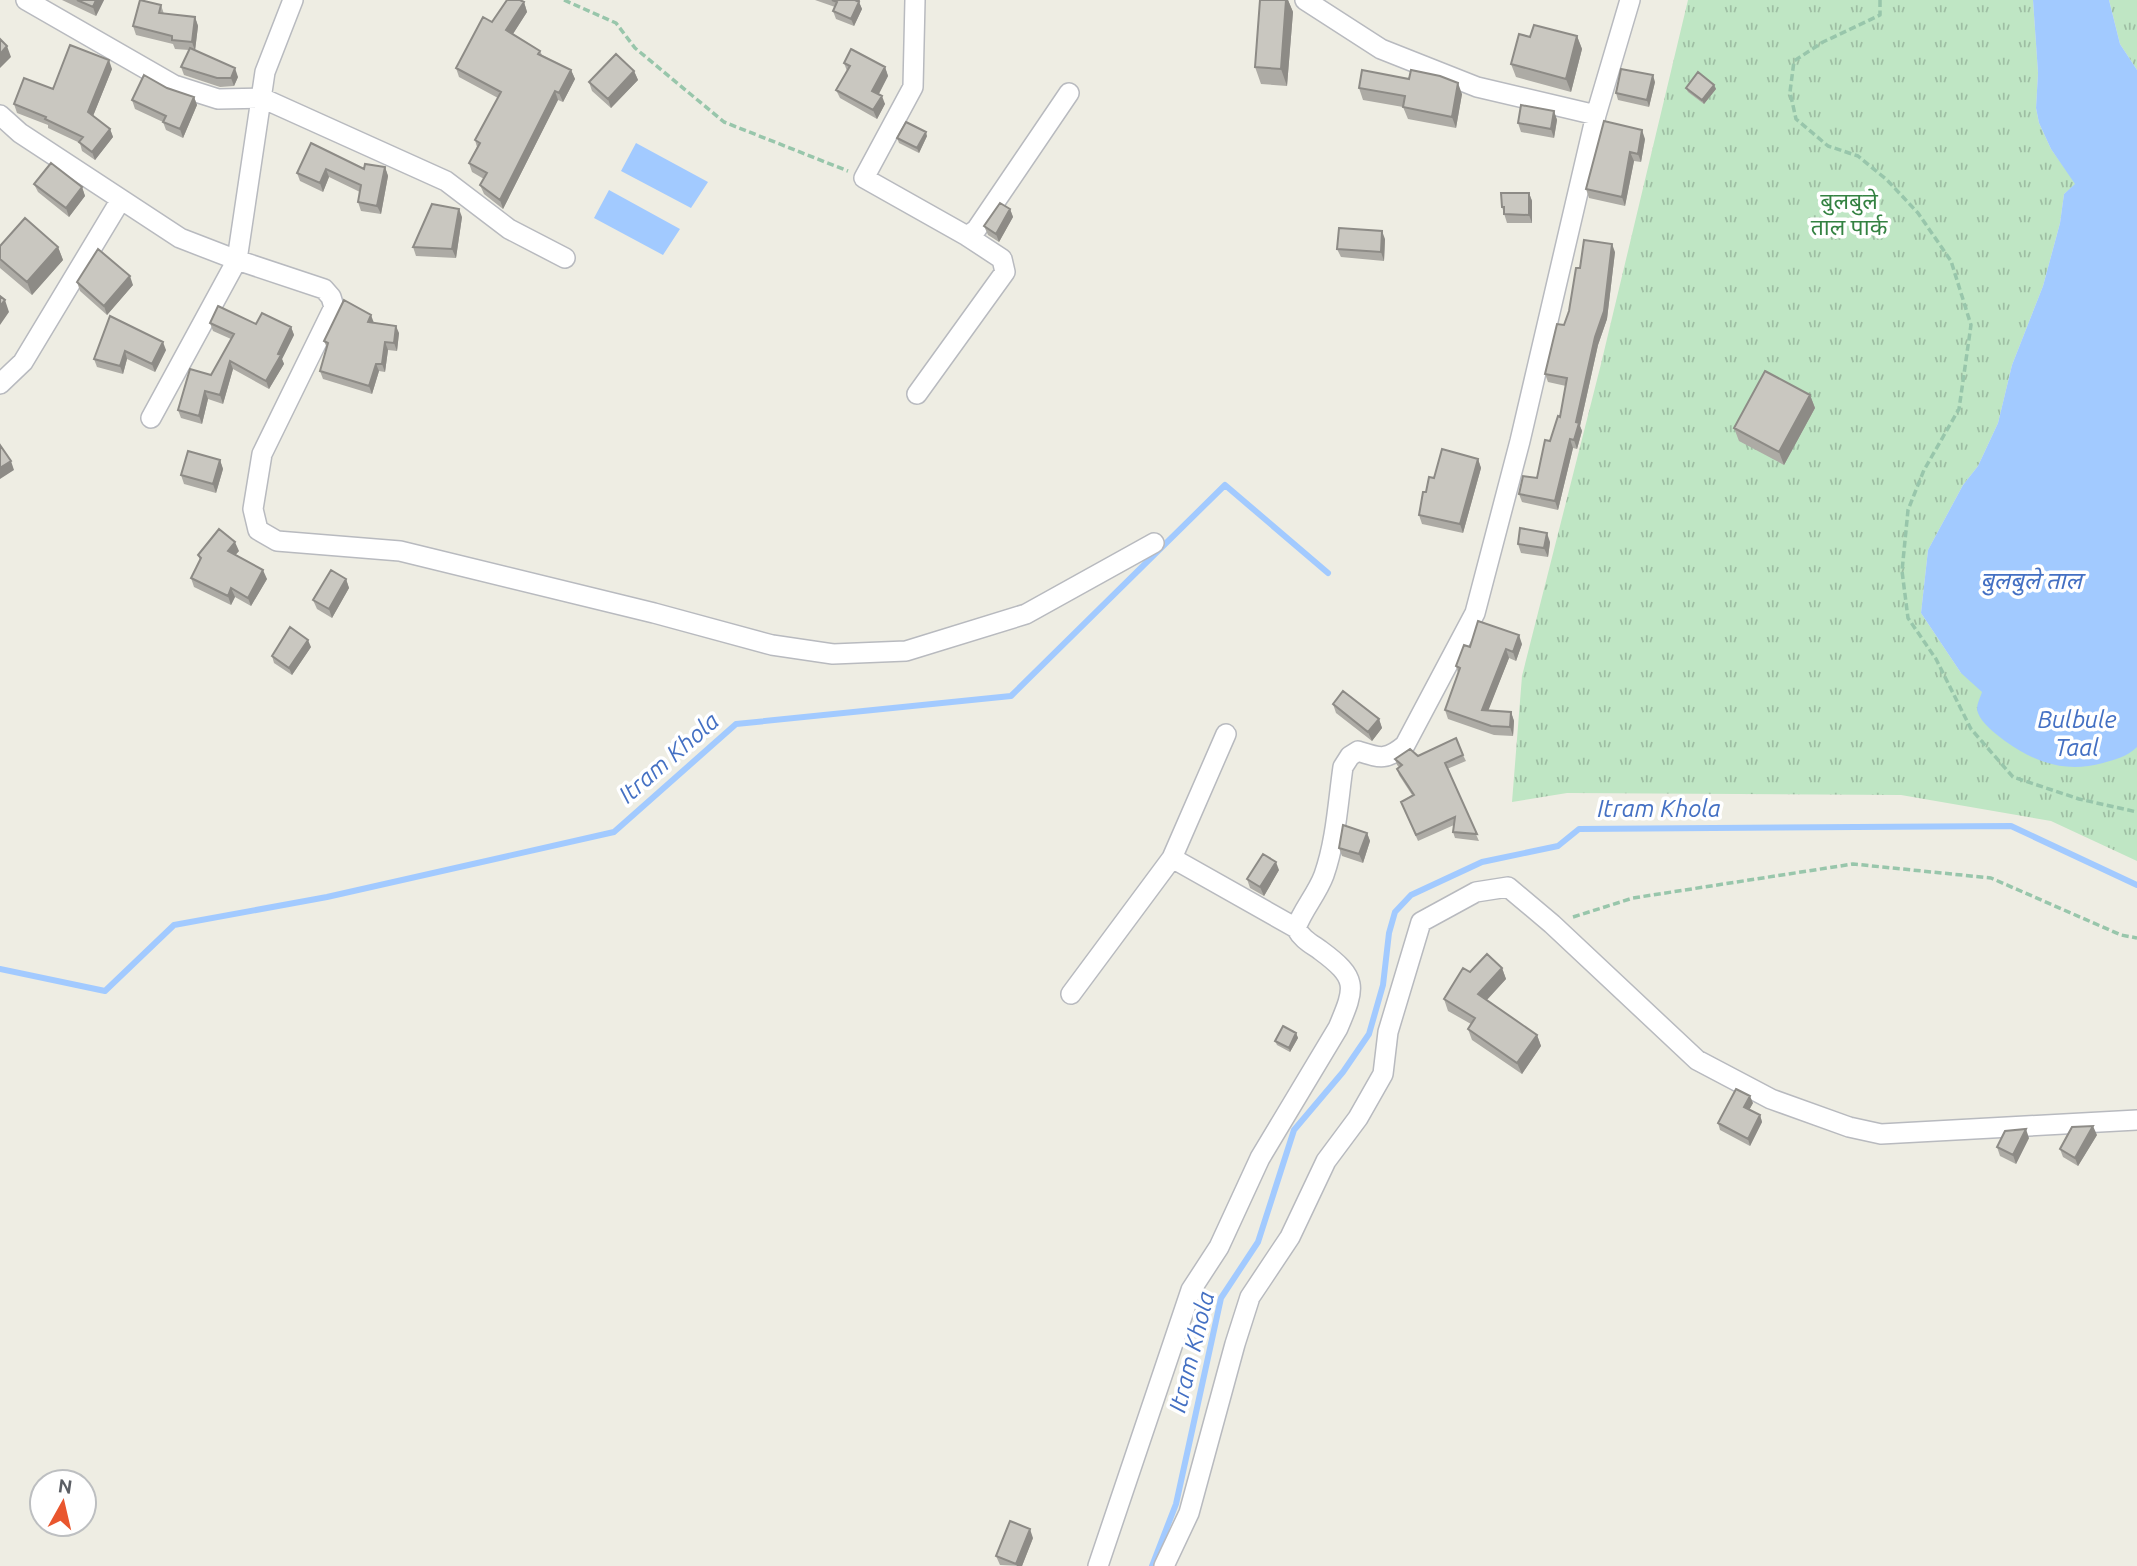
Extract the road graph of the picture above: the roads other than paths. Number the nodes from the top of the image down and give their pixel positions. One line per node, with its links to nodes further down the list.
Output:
1 (26, 0): 7 (street)
2 (293, 0): 7 (street)
3 (915, 0): 11 (street)
4 (1305, 0): 8 (street)
5 (1630, 0): 8 (street)
6 (1069, 93): 11 (street)
7 (262, 98): 12 (street); 13 (street)
8 (1596, 114): 20 (street)
9 (0, 115): 10 (street)
10 (120, 201): 13 (street); 14 (street)
11 (967, 236): 15 (street)
12 (565, 258)
13 (237, 260): 16 (street); 17 (street)
14 (0, 384)
15 (917, 394)
16 (151, 418)
17 (1154, 543)
18 (1226, 734): 19 (street)
19 (1172, 858): 20 (street); 21 (street)
20 (1296, 928): 23 (street)
21 (1071, 994)
22 (2137, 1120): 24 (street)
23 (1098, 1566)
24 (1164, 1566)

